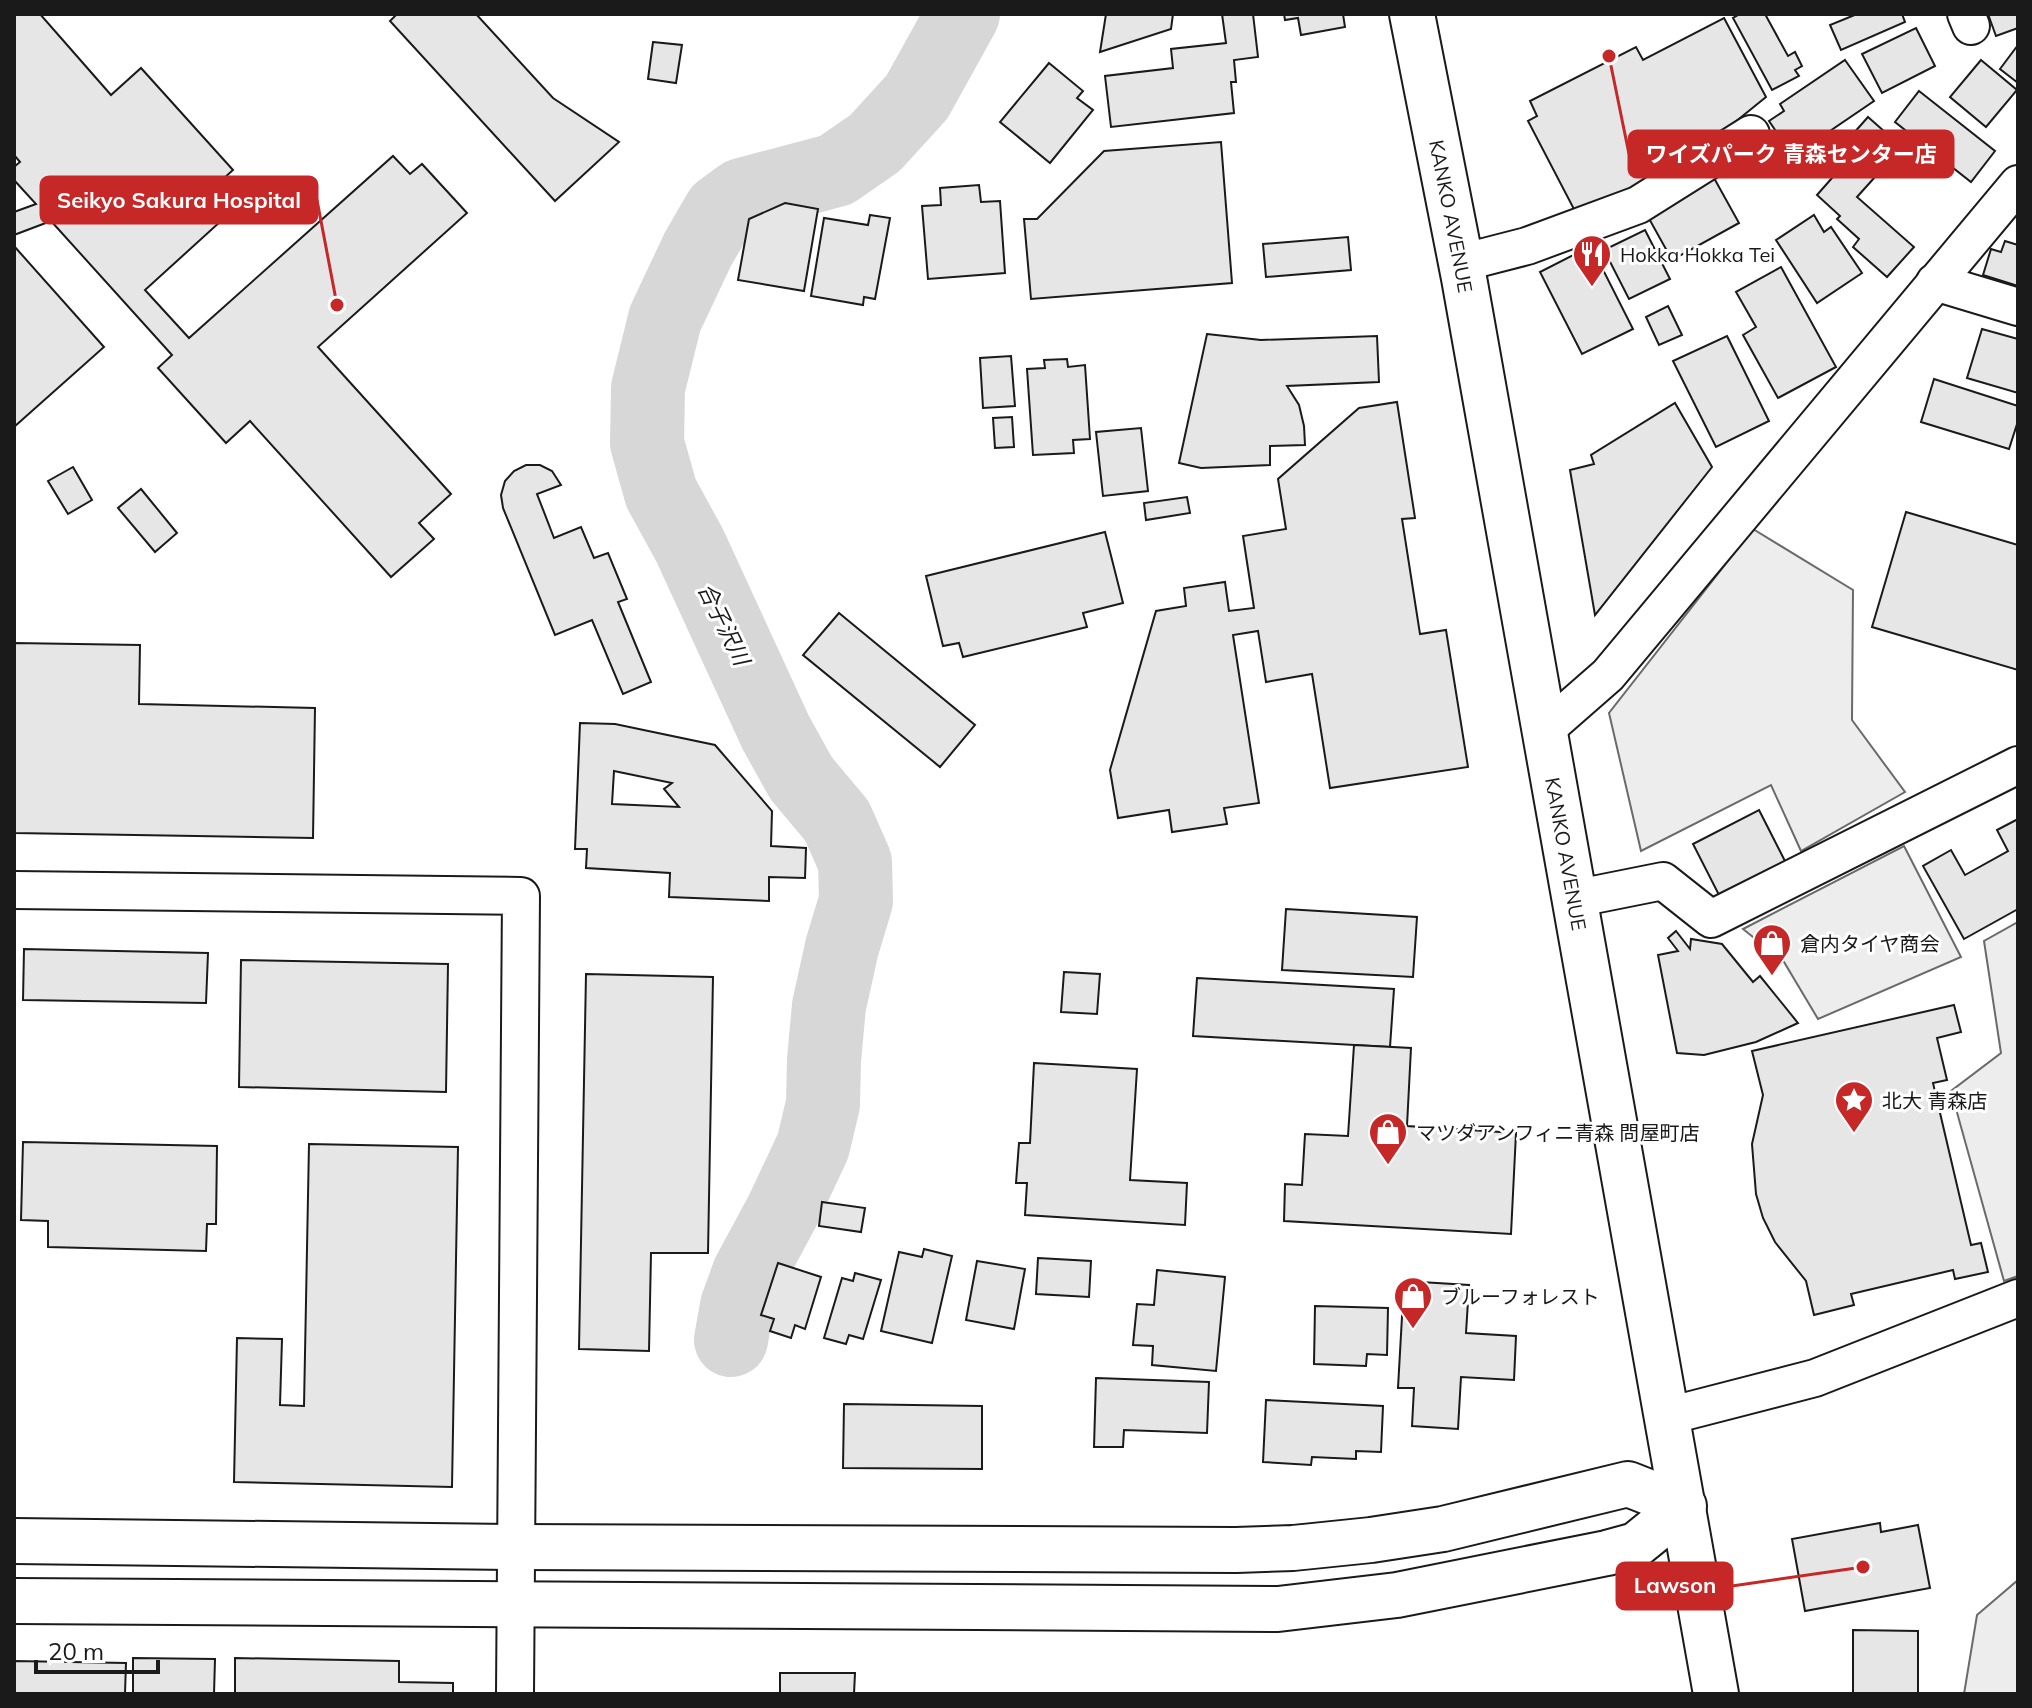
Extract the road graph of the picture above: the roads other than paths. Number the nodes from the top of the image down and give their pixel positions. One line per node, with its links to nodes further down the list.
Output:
1 (1412, 14): 4 (main road, KANKO AVENUE)
2 (1751, 134): 4 (street)
3 (2018, 184): 5 (street)
4 (1461, 263): 7 (main road, KANKO AVENUE)
5 (1935, 282): 6 (street); 7 (street)
6 (2018, 307)
7 (1544, 731): 10 (main road, KANKO AVENUE)
8 (2018, 765): 10 (street)
9 (14, 890): 15 (street)
10 (1573, 899): 12 (main road, KANKO AVENUE)
11 (2018, 1298): 12 (street)
12 (1668, 1416): 13 (main road, KANKO AVENUE)
13 (1684, 1506): 15 (main road); 17 (main road); 19 (main road, KANKO AVENUE)
14 (14, 1541): 15 (main road)
15 (517, 1547): 17 (street)
16 (14, 1601): 17 (main road)
17 (517, 1605): 18 (street)
18 (515, 1694)
19 (1716, 1694)

